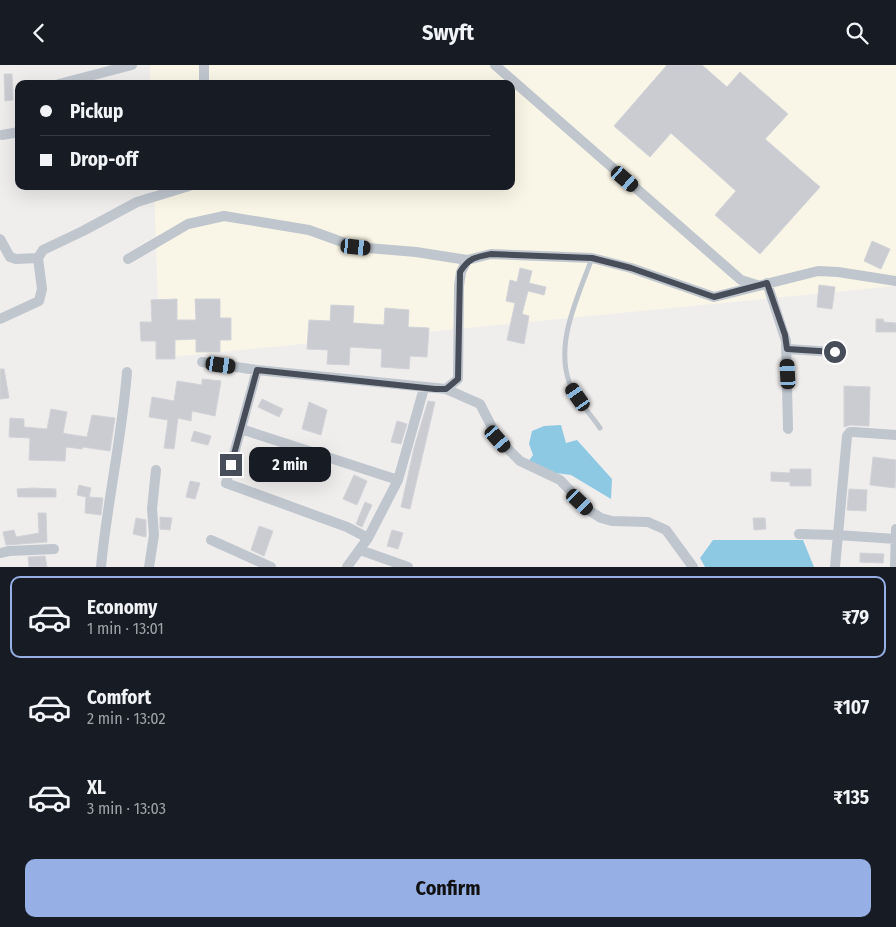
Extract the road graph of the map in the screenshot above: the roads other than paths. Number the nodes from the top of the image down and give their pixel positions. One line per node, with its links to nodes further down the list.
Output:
1 (132, 65): 4 (street)
2 (204, 65): 5 (street)
3 (494, 65): 6 (street)
4 (74, 80)
5 (204, 80)
6 (511, 80)
7 (515, 83): 17 (street)
8 (15, 133): 9 (street)
9 (2, 135)
10 (156, 191): 12 (street)
11 (0, 239): 12 (street)
12 (38, 258): 18 (street)
13 (592, 258): 15 (street); 17 (street); 26 (lane)
14 (128, 259): 15 (street)
15 (467, 261): 25 (street)
16 (896, 281): 17 (street)
17 (762, 284): 19 (street)
18 (0, 319)
19 (787, 349): 20 (street); 28 (street)
20 (835, 352)
21 (202, 362): 22 (street)
22 (257, 370): 24 (street); 27 (street)
23 (127, 372): 41 (street)
24 (424, 388): 25 (street); 31 (street)
25 (446, 389): 46 (street)
26 (600, 428)
27 (241, 429): 31 (street); 35 (street)
28 (788, 429)
29 (896, 435): 34 (street)
30 (156, 470): 42 (street)
31 (398, 480): 35 (street)
32 (896, 529): 36 (street)
33 (799, 534): 34 (street)
34 (838, 535): 36 (street); 47 (street)
35 (368, 538): 39 (street)
36 (896, 539): 48 (street)
37 (211, 540): 43 (street)
38 (54, 549): 40 (street)
39 (360, 550): 44 (street); 45 (street)
40 (0, 553)
41 (101, 567)
42 (148, 567)
43 (272, 567)
44 (348, 567)
45 (408, 567)
46 (693, 567)
47 (835, 567)
48 (895, 567)

